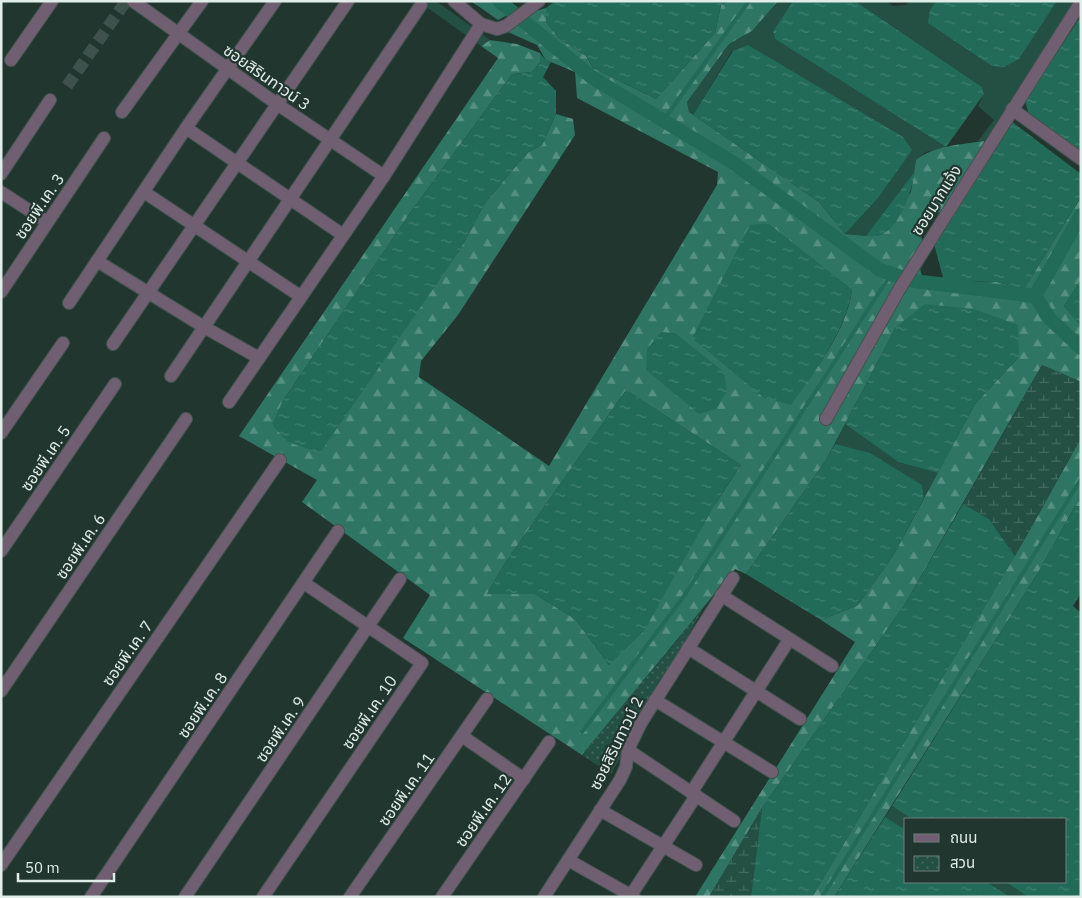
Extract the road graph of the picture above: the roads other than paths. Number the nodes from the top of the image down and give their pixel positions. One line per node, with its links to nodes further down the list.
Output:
1 (52, 1): 12 (street)
2 (133, 1): 11 (street, ซอยสิรินทาวน์ 3)
3 (202, 1): 11 (street)
4 (275, 1): 13 (street)
5 (348, 1): 15 (street)
6 (454, 1): 10 (street)
7 (539, 1): 10 (street)
8 (1081, 2): 16 (street, ซอยมากแจ้ง)
9 (421, 5): 20 (street)
10 (481, 24): 24 (street)
11 (180, 35): 13 (street, ซอยสิรินทาวน์ 3); 17 (street)
12 (11, 60)
13 (228, 70): 15 (street, ซอยสิรินทาวน์ 3); 18 (street)
14 (50, 100): 23 (street)
15 (276, 104): 20 (street, ซอยสิรินทาวน์ 3); 22 (street)
16 (1012, 109): 21 (street); 45 (street, ซอยมากแจ้ง)
17 (122, 112)
18 (186, 128): 22 (street); 26 (street)
19 (104, 138): 28 (street, ซอยพี.เค. 3)
20 (330, 140): 24 (street, ซอยสิรินทาวน์ 3); 27 (street)
21 (1081, 159)
22 (237, 162): 27 (street); 29 (street)
23 (1, 174)
24 (384, 176): 30 (street)
25 (1, 192): 28 (street)
26 (144, 192): 29 (street); 31 (street)
27 (290, 197): 30 (street); 32 (street)
28 (47, 222): 33 (street, ซอยพี.เค. 3)
29 (195, 226): 32 (street); 34 (street)
30 (343, 235): 35 (street)
31 (98, 261): 34 (street); 36 (street)
32 (247, 261): 35 (street); 37 (street)
33 (1, 292)
34 (149, 293): 37 (street); 39 (street)
35 (300, 296): 40 (street)
36 (69, 303)
37 (204, 327): 40 (street); 41 (street)
38 (63, 343): 46 (street)
39 (113, 344)
40 (259, 358): 43 (street)
41 (171, 376)
42 (115, 384): 49 (street, ซอยพี.เค. 5)
43 (229, 402)
44 (186, 419): 59 (street, ซอยพี.เค. 6)
45 (826, 420)
46 (1, 433)
47 (280, 460): 74 (street, ซอยพี.เค. 7)
48 (338, 531): 52 (street, ซอยพี.เค. 8)
49 (1, 551)
50 (733, 578): 53 (street, ซอยสิรินทาวน์ 2)
51 (400, 579): 54 (street, ซอยพี.เค. 9)
52 (304, 583): 54 (street, ซอยพี.เค. 10); 77 (street, ซอยพี.เค. 8)
53 (721, 595): 55 (street); 56 (street, ซอยสิรินทาวน์ 2)
54 (368, 628): 78 (street, ซอยพี.เค. 9); 79 (street, ซอยพี.เค. 10)
55 (789, 640): 57 (street); 58 (street)
56 (688, 648): 58 (street); 61 (street, ซอยสิรินทาวน์ 2)
57 (832, 666)
58 (755, 690): 62 (street); 65 (street)
59 (1, 691)
60 (487, 699): 63 (street, ซอยพี.เค. 11)
61 (655, 700): 65 (street); 66 (street, ซอยสิรินทาวน์ 2)
62 (800, 718)
63 (462, 736): 68 (street); 80 (street, ซอยพี.เค. 11)
64 (550, 742): 68 (street, ซอยพี.เค. 12)
65 (724, 742): 67 (street); 69 (street)
66 (628, 750): 69 (street); 70 (street, ซอยสิรินทาวน์ 2)
67 (772, 772)
68 (524, 779): 81 (street, ซอยพี.เค. 12)
69 (694, 794): 71 (street); 72 (street)
70 (600, 810): 72 (street); 73 (street, ซอยสิรินทาวน์ 2)
71 (734, 821)
72 (662, 845): 75 (street); 76 (street)
73 (568, 860): 76 (street); 82 (street, ซอยสิรินทาวน์ 2)
74 (1, 865)
75 (696, 865)
76 (633, 896)
77 (91, 897)
78 (185, 897)
79 (263, 897)
80 (350, 897)
81 (442, 897)
82 (544, 897)

